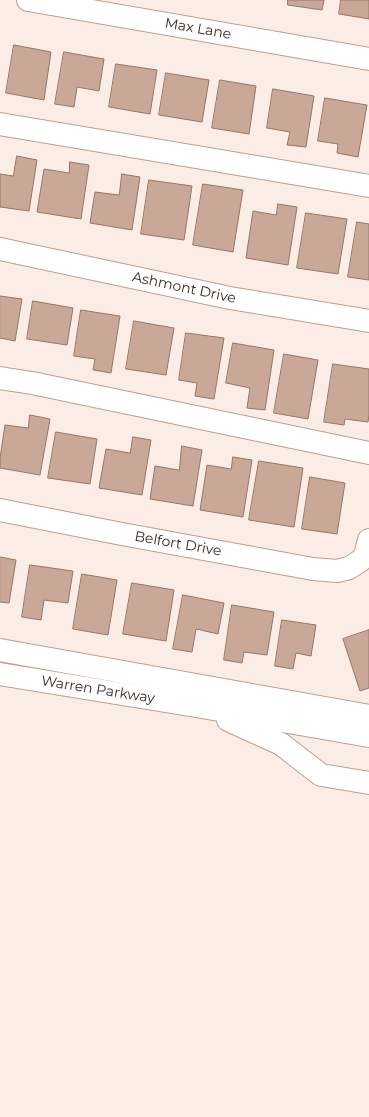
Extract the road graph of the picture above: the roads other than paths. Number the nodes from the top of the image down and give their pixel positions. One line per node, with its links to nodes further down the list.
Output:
1 (28, 0): 2 (street, Max Lane)
2 (369, 59)
3 (0, 124): 4 (street)
4 (369, 186)
5 (0, 249): 6 (street, Ashmont Drive)
6 (369, 321)
7 (0, 378): 8 (street)
8 (369, 453)
9 (0, 510): 10 (street, Belfort Drive)
10 (369, 540)
11 (0, 650): 14 (street)
12 (0, 674): 13 (street, Warren Parkway)
13 (196, 706): 15 (street, Warren Parkway); 16 (street, Warren Parkway)
14 (369, 716)
15 (369, 736)
16 (369, 783)

